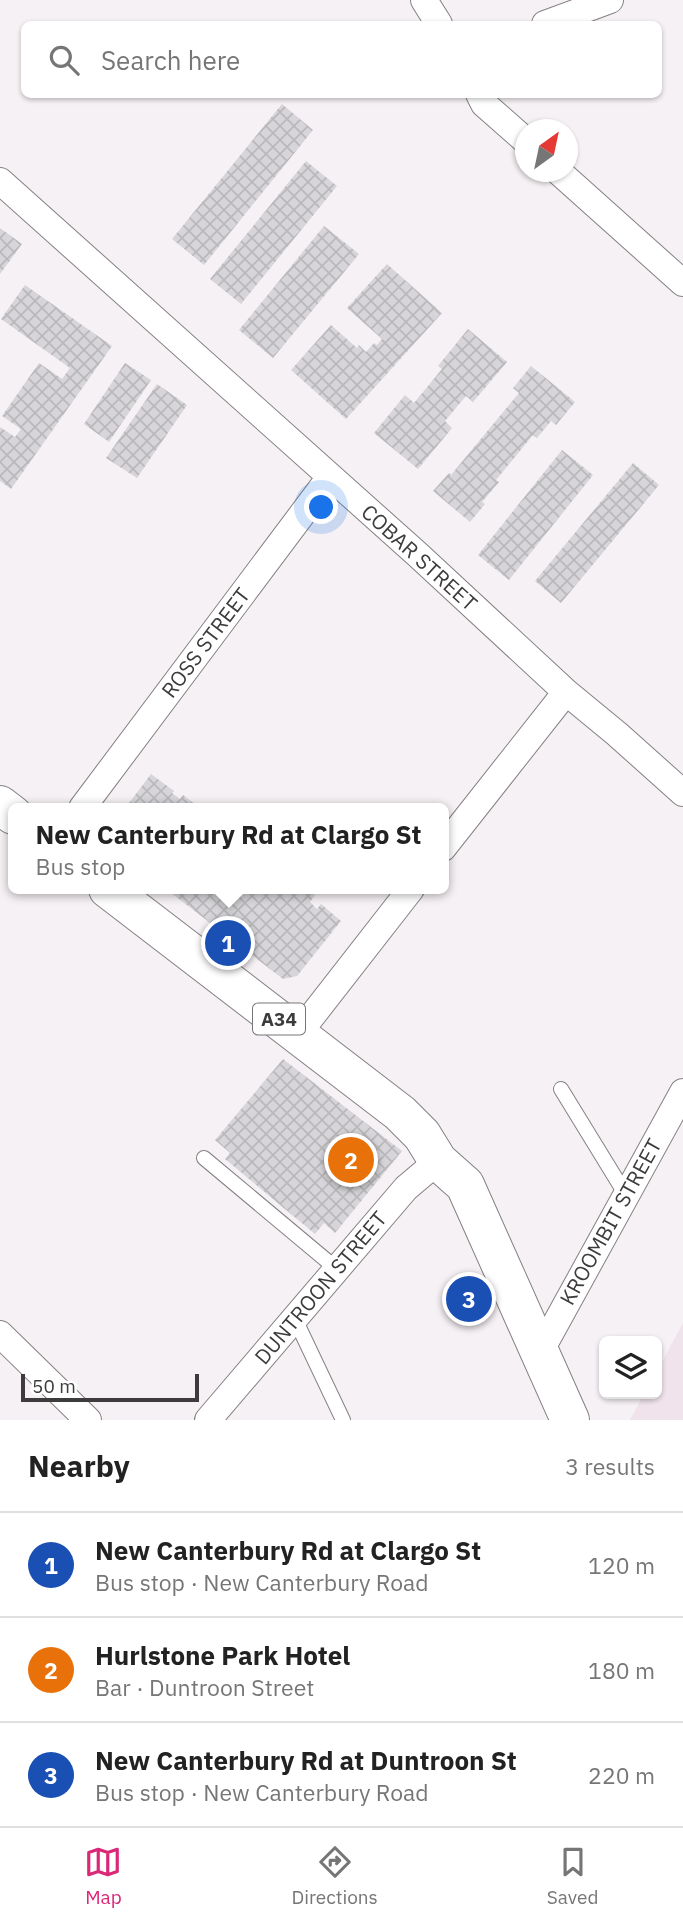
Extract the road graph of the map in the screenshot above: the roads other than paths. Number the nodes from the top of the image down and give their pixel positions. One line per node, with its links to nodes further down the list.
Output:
1 (424, 0): 3 (street)
2 (610, 0): 4 (street)
3 (437, 21)
4 (553, 21)
5 (481, 98): 6 (street)
6 (515, 131)
7 (0, 181): 10 (street, COBAR STREET)
8 (570, 182): 9 (street)
9 (683, 283)
10 (330, 477): 11 (street, COBAR STREET); 13 (street, ROSS STREET)
11 (566, 692): 12 (street, COBAR STREET); 14 (street)
12 (683, 793)
13 (86, 803)
14 (449, 840)
15 (115, 894): 17 (highway, A34)
16 (407, 894): 17 (street)
17 (298, 1034): 21 (highway, A34)
18 (561, 1089): 22 (lane)
19 (683, 1092): 22 (street, KROOMBIT STREET)
20 (204, 1158): 23 (lane)
21 (438, 1161): 23 (street, DUNTROON STREET); 26 (highway, A34); 30 (highway, A34)
22 (626, 1195): 26 (street, KROOMBIT STREET)
23 (338, 1270): 24 (street, DUNTROON STREET)
24 (295, 1319): 28 (street, DUNTROON STREET); 29 (lane)
25 (0, 1334): 27 (street)
26 (540, 1352): 31 (highway, A34)
27 (88, 1420)
28 (208, 1420)
29 (343, 1420)
30 (545, 1420)
31 (570, 1420)

